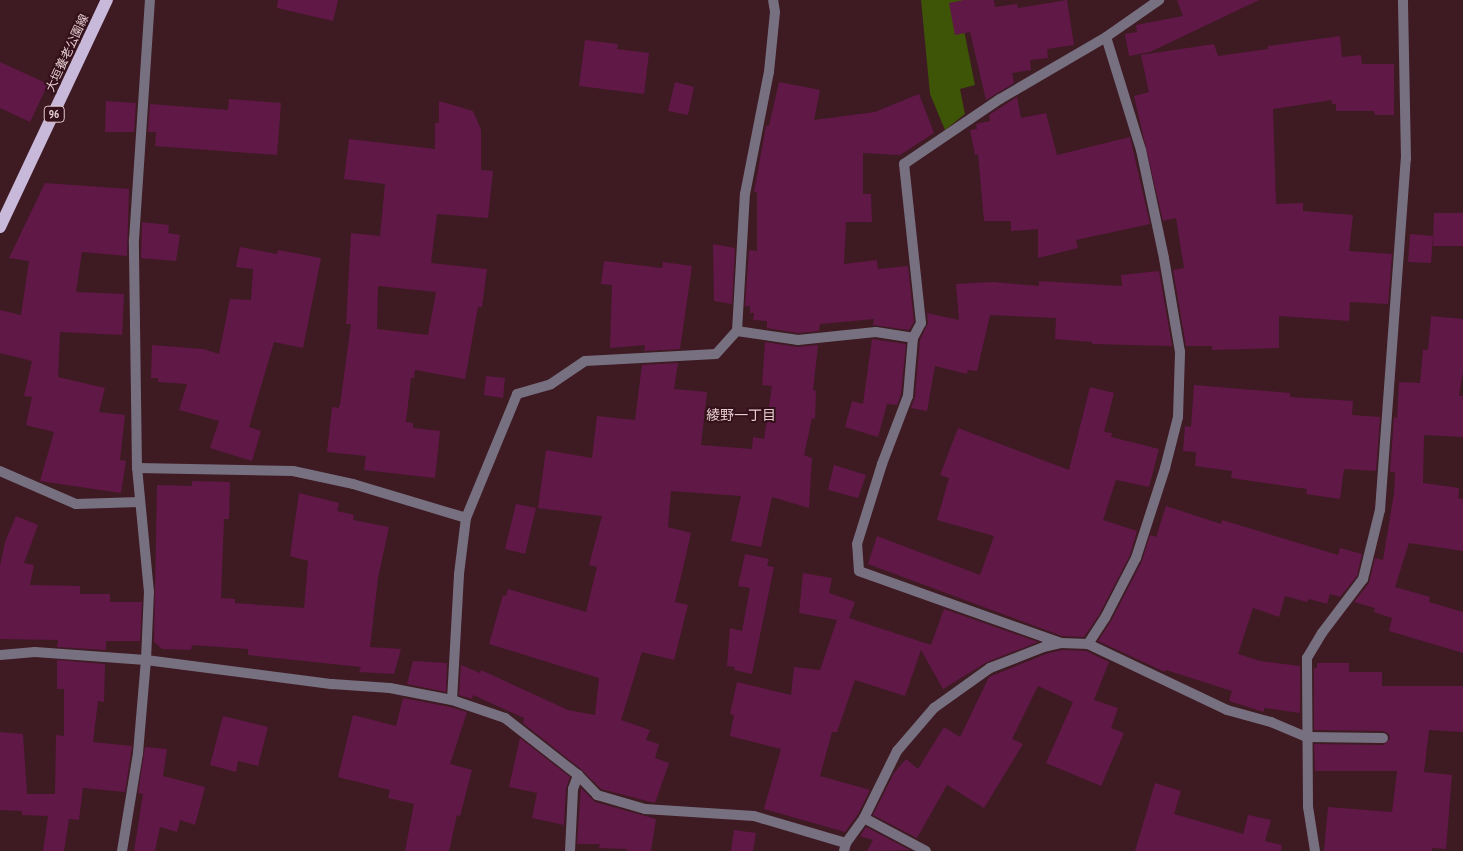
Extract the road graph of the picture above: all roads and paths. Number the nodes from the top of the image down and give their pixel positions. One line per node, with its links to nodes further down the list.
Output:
1 (108, 0): 7 (main road, 大垣養老公園線 / 96)
2 (150, 0): 10 (street)
3 (773, 0): 8 (street)
4 (1159, 0): 6 (street)
5 (1402, 0): 19 (street)
6 (1106, 37): 9 (street); 15 (street)
7 (0, 227)
8 (737, 331): 9 (street); 13 (street)
9 (913, 338): 14 (street)
10 (137, 468): 12 (street); 13 (street)
11 (0, 471): 12 (street)
12 (139, 502): 17 (street)
13 (466, 518): 18 (street)
14 (1061, 643): 15 (street); 22 (street)
15 (1088, 644): 19 (street)
16 (0, 655): 17 (street)
17 (146, 660): 18 (street); 24 (street)
18 (452, 700): 21 (street)
19 (1306, 737): 20 (street); 27 (street)
20 (1383, 738)
21 (578, 775): 23 (street); 25 (street)
22 (864, 818): 23 (street); 26 (street)
23 (845, 847)
24 (122, 851)
25 (570, 851)
26 (926, 851)
27 (1315, 851)

